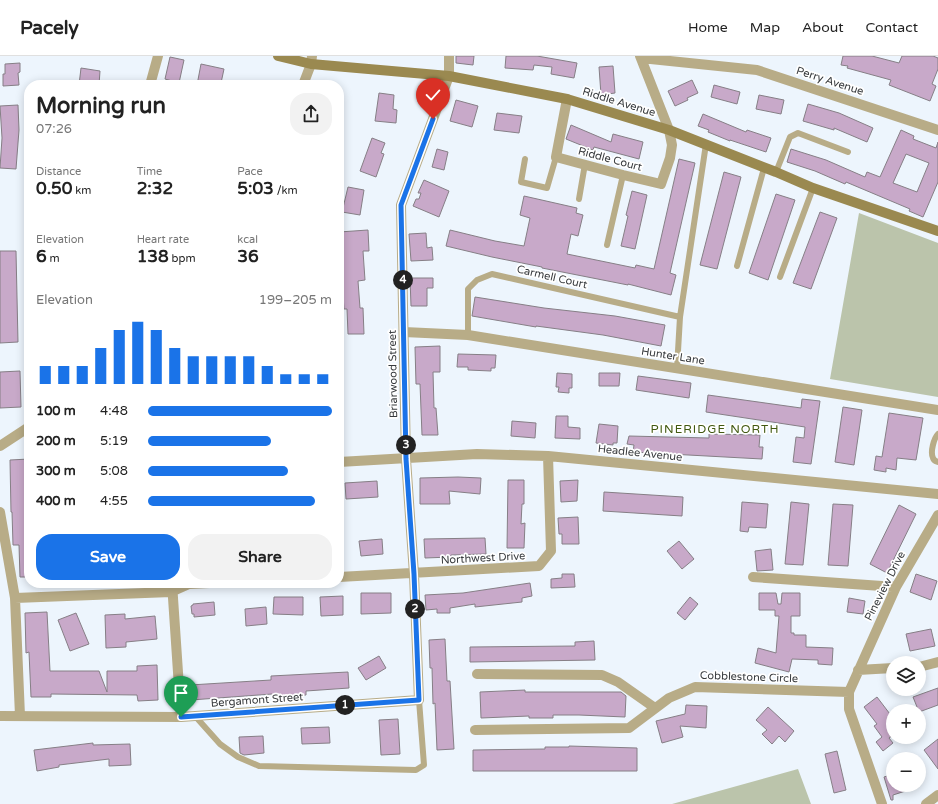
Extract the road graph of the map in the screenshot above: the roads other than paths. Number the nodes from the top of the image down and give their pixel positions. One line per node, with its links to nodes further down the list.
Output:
1 (158, 56): 7 (street)
2 (278, 56): 5 (street, Riddle Avenue)
3 (449, 56): 6 (street, Briarwood Street)
4 (641, 57): 10 (street); 11 (street, Perry Avenue)
5 (312, 60): 6 (street, Riddle Avenue); 8 (street)
6 (449, 76): 9 (street, Riddle Avenue); 27 (street, Briarwood Street)
7 (151, 80)
8 (305, 80)
9 (567, 99): 10 (street, Riddle Avenue); 14 (street)
10 (668, 130): 12 (street, Riddle Avenue); 19 (street, Riddle Court)
11 (938, 130)
12 (706, 144): 17 (street, Riddle Avenue); 26 (lane)
13 (848, 152): 18 (lane)
14 (556, 157): 15 (lane); 16 (street, Riddle Court)
15 (525, 159)
16 (585, 164): 19 (street, Riddle Court); 21 (lane)
17 (764, 168): 18 (street, Riddle Avenue); 24 (lane)
18 (776, 172): 20 (street, Riddle Avenue)
19 (623, 176): 23 (lane)
20 (813, 188): 22 (street, Riddle Avenue); 25 (lane)
21 (579, 200)
22 (938, 231)
23 (607, 245)
24 (737, 266)
25 (780, 277)
26 (680, 317): 28 (lane, Carmell Court); 29 (lane)
27 (404, 332): 28 (street, Hunter Lane); 35 (street, Briarwood Street)
28 (468, 335): 29 (street, Hunter Lane)
29 (677, 368): 30 (street, Hunter Lane)
30 (938, 410)
31 (24, 430): 33 (street)
32 (938, 434): 37 (lane)
33 (0, 446)
34 (548, 456): 35 (street, Headlee Avenue); 38 (street, Headlee Avenue); 41 (street, Northwest Drive)
35 (406, 459): 36 (street, Headlee Avenue); 41 (street, Briarwood Street)
36 (344, 462)
37 (938, 462)
38 (938, 494)
39 (0, 512): 46 (street)
40 (938, 516): 44 (street, Pineview Drive)
41 (414, 574): 42 (street, Northwest Drive); 53 (street, Briarwood Street)
42 (344, 577)
43 (752, 578): 44 (street)
44 (896, 587): 50 (street, Pineview Drive)
45 (172, 588): 46 (street); 58 (street)
46 (15, 598): 56 (street)
47 (938, 662): 48 (street)
48 (926, 665)
49 (886, 668): 50 (street)
50 (858, 670): 52 (street, Pineview Drive)
51 (477, 674): 54 (street)
52 (849, 692): 54 (street, Cobblestone Circle); 61 (street)
53 (419, 700): 57 (street, Bergamont Street); 57 (lane)
54 (655, 708): 59 (street, Cobblestone Circle)
55 (0, 716): 56 (street, Bergamont Street)
56 (20, 716): 58 (street, Bergamont Street)
57 (195, 716): 58 (street, Bergamont Street)
58 (181, 717)
59 (475, 730)
60 (938, 796): 62 (street)
61 (882, 804)
62 (926, 804)

